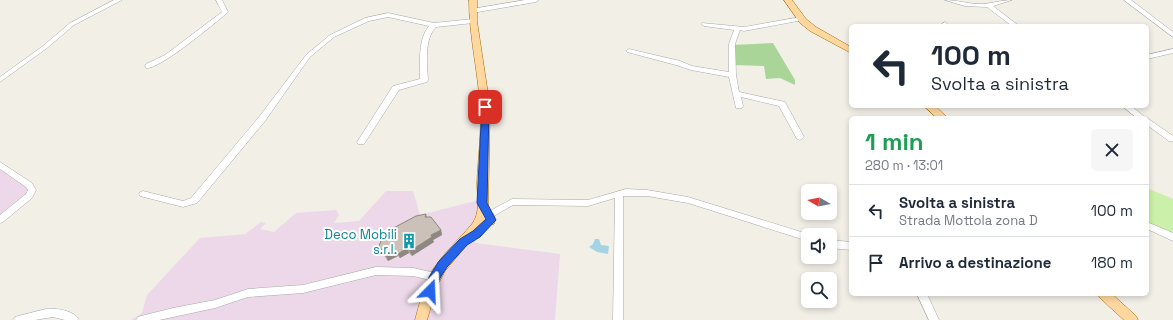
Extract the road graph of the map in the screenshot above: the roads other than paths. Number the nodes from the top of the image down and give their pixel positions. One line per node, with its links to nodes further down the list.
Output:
1 (119, 0): 24 (street)
2 (219, 0): 22 (street)
3 (473, 0): 10 (main road)
4 (536, 0): 10 (street)
5 (788, 0): 11 (main road)
6 (948, 0): 9 (street)
7 (1009, 0): 9 (street)
8 (1127, 0): 17 (street)
9 (989, 6): 14 (street)
10 (472, 10): 12 (main road)
11 (801, 19): 16 (street); 18 (main road)
12 (473, 21): 15 (street); 38 (main road)
13 (704, 24): 16 (street)
14 (1013, 24)
15 (434, 25): 34 (street); 36 (street)
16 (737, 29): 23 (street)
17 (1173, 35)
18 (849, 49)
19 (629, 51): 23 (street)
20 (1173, 51): 21 (street)
21 (1149, 57)
22 (148, 66)
23 (732, 75): 25 (street)
24 (0, 80)
25 (737, 94): 26 (street); 32 (street)
26 (739, 106)
27 (931, 108): 29 (main road)
28 (1129, 108): 30 (street)
29 (941, 116)
30 (1139, 116)
31 (1149, 122): 33 (street)
32 (800, 137)
33 (1172, 139)
34 (361, 142)
35 (0, 165): 39 (street)
36 (143, 194)
37 (619, 194): 38 (street); 41 (street); 52 (street)
38 (487, 217): 45 (main road)
39 (0, 220)
40 (1149, 226): 42 (street)
41 (801, 235)
42 (1173, 237)
43 (837, 245): 44 (street)
44 (849, 246)
45 (435, 277): 50 (street); 51 (main road)
46 (923, 296): 53 (street)
47 (1106, 296): 54 (main road)
48 (18, 320): 49 (street)
49 (74, 320)
50 (141, 320)
51 (421, 320)
52 (618, 320)
53 (934, 320)
54 (1132, 320)

